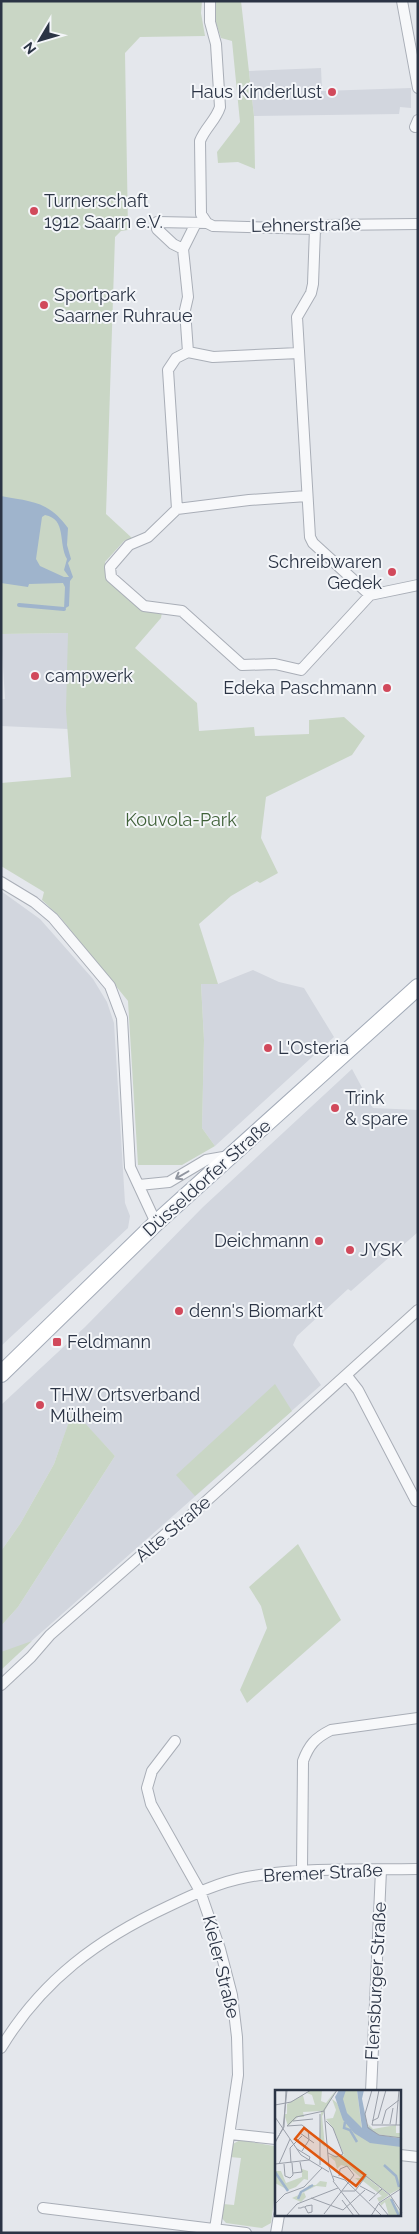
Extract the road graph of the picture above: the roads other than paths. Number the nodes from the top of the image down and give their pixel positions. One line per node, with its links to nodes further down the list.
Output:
1 (210, 1): 4 (street)
2 (402, 1): 3 (street)
3 (418, 88)
4 (202, 223): 6 (street, Lehnerstraße); 7 (street); 7 (street, Lehnerstraße)
5 (418, 224): 6 (street, Lehnerstraße)
6 (315, 229): 9 (street)
7 (183, 249): 8 (street)
8 (188, 352): 9 (street); 11 (street)
9 (299, 353): 10 (street)
10 (307, 496): 11 (street); 13 (street)
11 (177, 508): 13 (street)
12 (418, 585): 13 (street)
13 (370, 595)
14 (1, 882): 17 (street)
15 (418, 987): 16 (main road, Düsseldorfer Straße)
16 (234, 1155): 17 (street, one-way to 17); 18 (main road, Düsseldorfer Straße)
17 (139, 1185): 18 (street)
18 (156, 1222): 20 (main road, Düsseldorfer Straße)
19 (418, 1310): 21 (street, Alte Straße)
20 (1, 1374)
21 (347, 1376): 22 (street); 23 (street, Alte Straße)
22 (416, 1501)
23 (1, 1685)
24 (418, 1718): 27 (street)
25 (175, 1741): 29 (street)
26 (418, 1869): 28 (street, Bremer Straße)
27 (302, 1870): 28 (street, Bremer Straße); 29 (street, Bremer Straße)
28 (381, 1870): 31 (street, Flensburger Straße)
29 (200, 1891): 30 (street, Bremer Straße); 32 (street, Kieler Straße)
30 (1, 2048)
31 (370, 2090)
32 (230, 2134): 33 (street); 38 (street, Kieler Straße)
33 (275, 2139)
34 (402, 2155): 35 (street)
35 (418, 2158)
36 (43, 2208): 38 (street)
37 (278, 2216): 40 (street)
38 (214, 2229): 39 (street)
39 (246, 2233)
40 (276, 2233)

